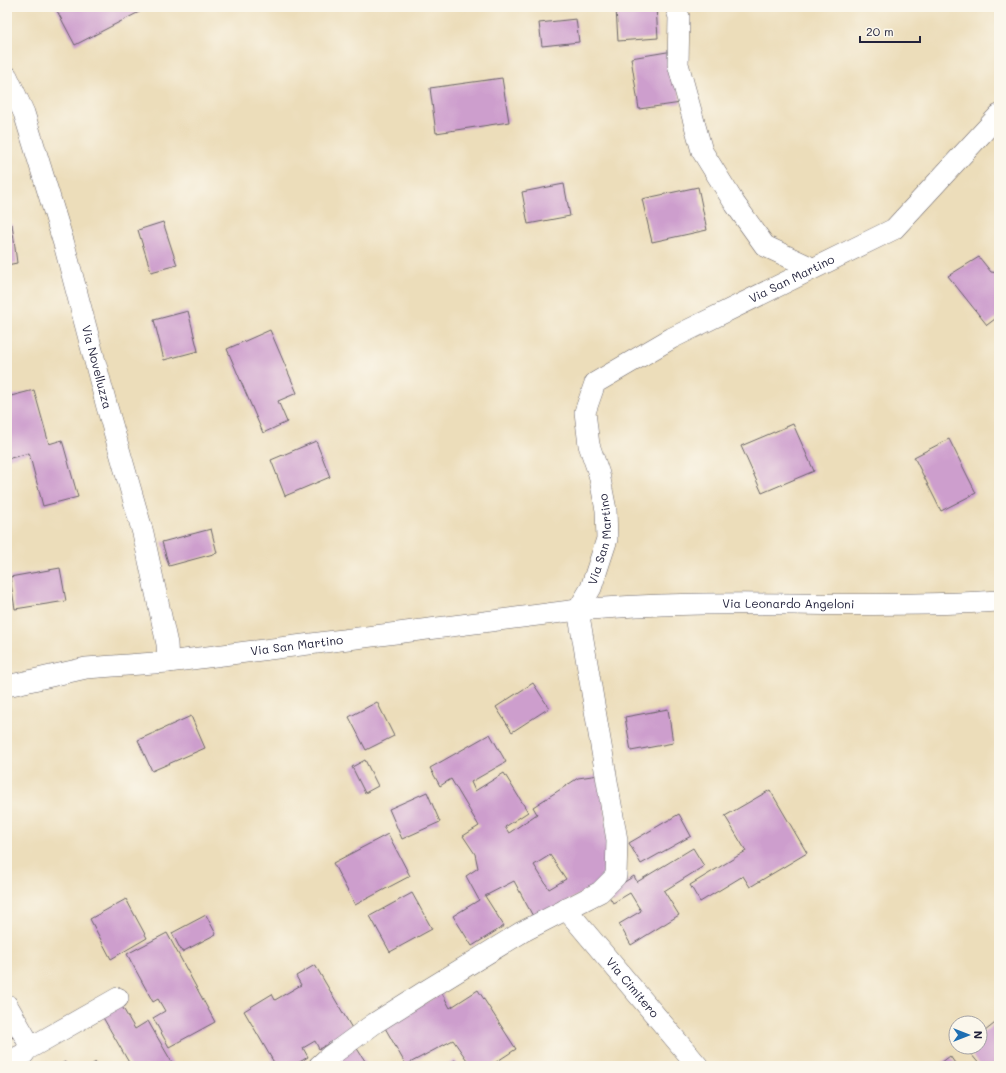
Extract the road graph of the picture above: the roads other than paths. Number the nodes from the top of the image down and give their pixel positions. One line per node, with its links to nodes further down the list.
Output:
1 (676, 7): 4 (street)
2 (7, 76): 7 (street, Via Novelluzza)
3 (999, 115): 4 (street, Via San Martino)
4 (812, 268): 6 (street, Via San Martino)
5 (999, 601): 6 (street, Via Leonardo Angeloni)
6 (578, 610): 7 (street, Via San Martino); 9 (street)
7 (168, 662): 8 (street, Via San Martino)
8 (7, 686)
9 (566, 909): 14 (street); 15 (street, Via Cimitero)
10 (118, 998): 12 (street)
11 (7, 1005): 12 (street)
12 (28, 1049): 13 (street)
13 (7, 1062)
14 (319, 1066)
15 (698, 1066)

